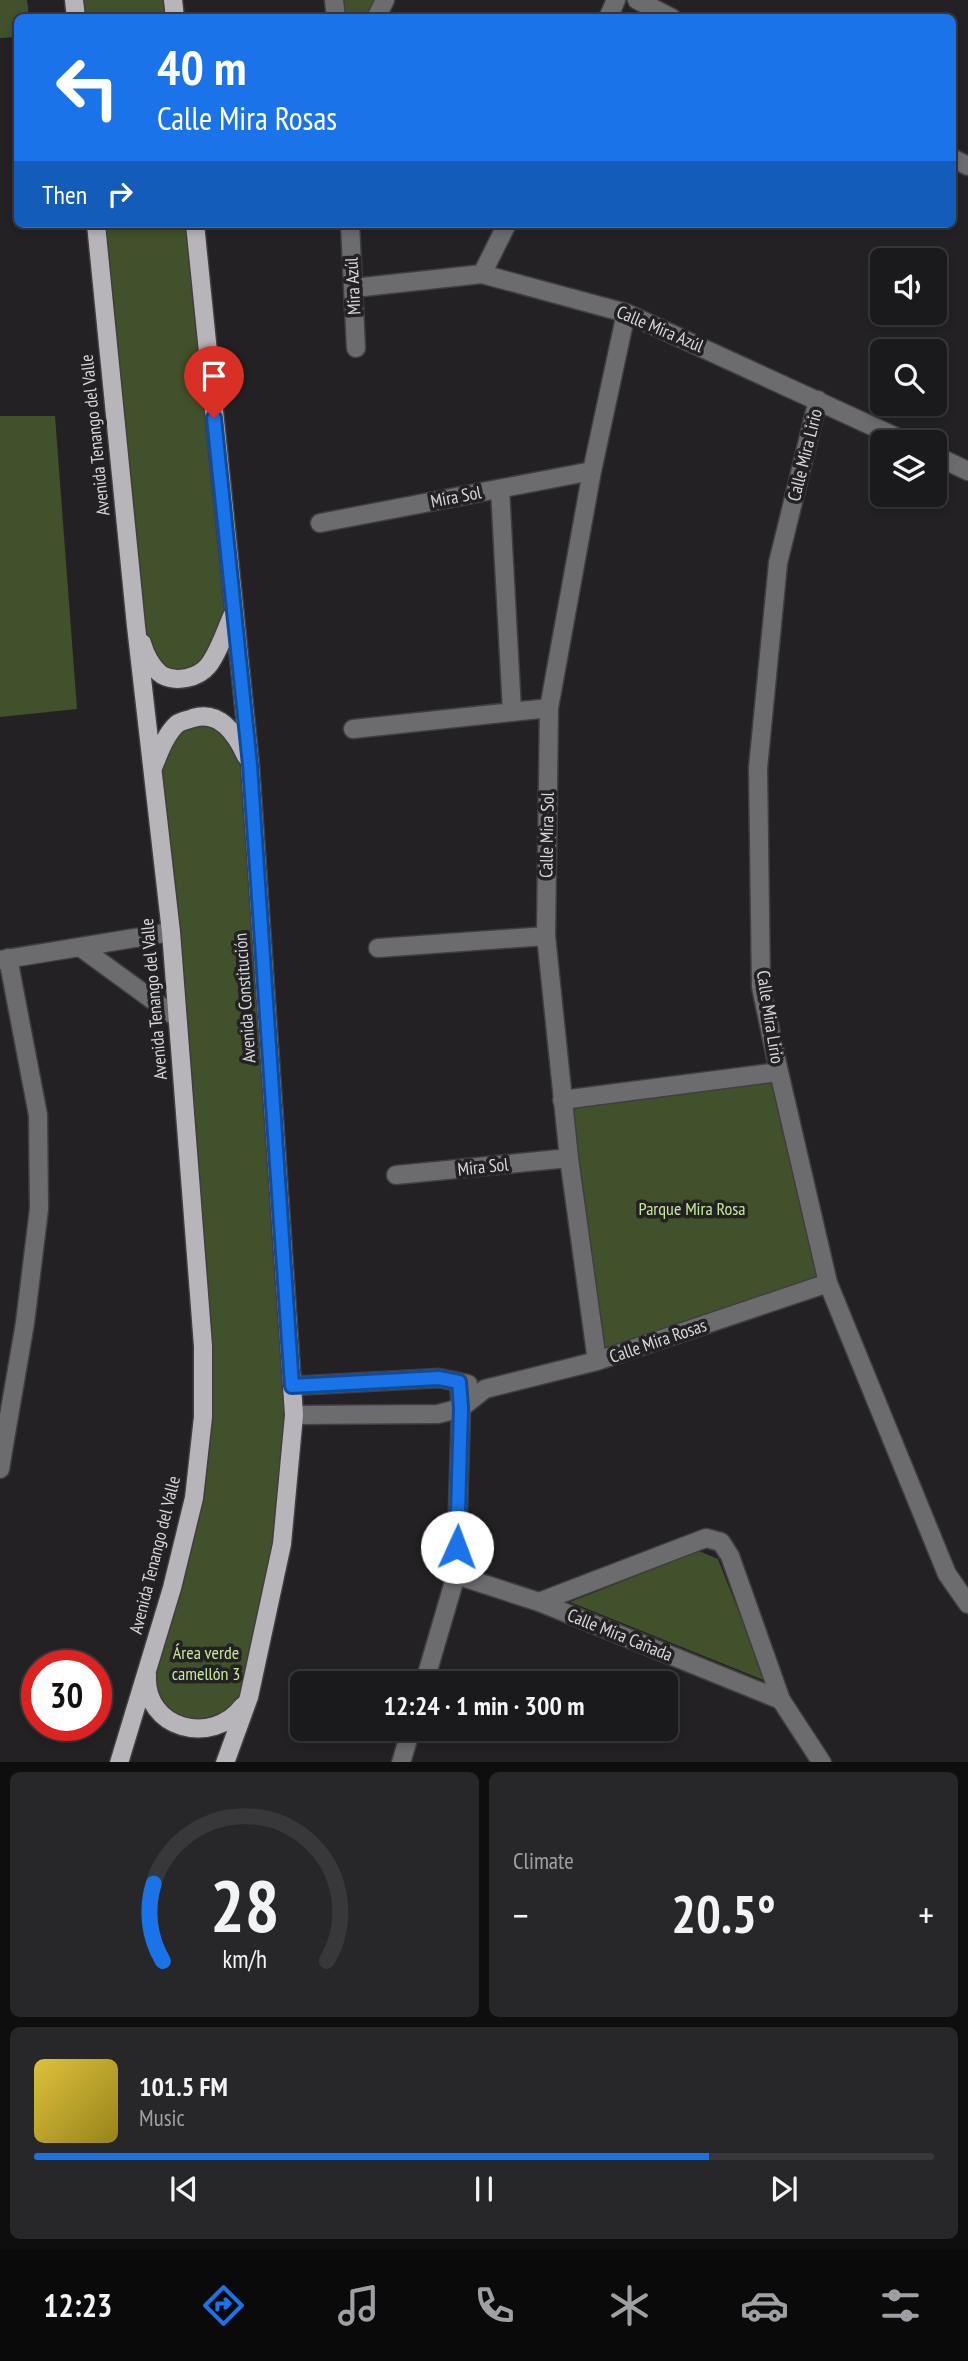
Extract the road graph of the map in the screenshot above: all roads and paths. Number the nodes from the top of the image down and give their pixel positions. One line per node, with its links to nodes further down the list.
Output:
1 (637, 0): 2 (street)
2 (664, 14)
3 (96, 228): 19 (main road, Avenida Tenango del Valle)
4 (195, 228): 18 (main road, Avenida Constitución)
5 (350, 228): 8 (street, Mira Azúl)
6 (505, 228): 7 (street)
7 (482, 274): 8 (street, Calle Mira Azúl); 9 (street, Calle Mira Azúl)
8 (354, 288): 10 (street, Mira Azúl)
9 (626, 313): 11 (street, Calle Mira Azúl); 14 (street, Calle Mira Sol)
10 (356, 348)
11 (818, 400): 12 (street, Calle Mira Azúl); 31 (street, Calle Mira Lirio)
12 (881, 430)
13 (947, 461): 15 (street)
14 (592, 471): 16 (street, Mira Sol); 20 (street, Calle Mira Sol)
15 (968, 471)
16 (500, 489): 17 (street, Mira Sol); 21 (street)
17 (320, 523)
18 (233, 613): 19 (main road); 23 (main road, Avenida Constitución)
19 (136, 626): 24 (main road, Avenida Tenango del Valle)
20 (548, 708): 21 (street); 26 (street, Calle Mira Sol)
21 (512, 711): 22 (street)
22 (353, 729)
23 (250, 765): 24 (main road); 38 (main road, Avenida Constitución)
24 (152, 771): 25 (main road, Avenida Tenango del Valle)
25 (171, 932): 27 (street); 30 (main road, Avenida Tenango del Valle)
26 (546, 936): 28 (street); 32 (street, Calle Mira Sol)
27 (80, 947): 29 (street); 30 (street)
28 (378, 948)
29 (4, 959): 42 (street)
30 (176, 1017): 47 (main road, Avenida Tenango del Valle)
31 (779, 1072): 32 (street); 35 (street, Calle Mira Lirio)
32 (562, 1100): 33 (street, Calle Mira Sol)
33 (569, 1158): 34 (street, Mira Sol); 36 (street, Calle Mira Sol)
34 (396, 1175)
35 (828, 1283): 36 (street, Calle Mira Rosas); 46 (street, Calle Mira Lirio)
36 (597, 1361): 39 (street, Calle Mira Rosas)
37 (459, 1382): 38 (street, Calle Mira Rosas); 39 (street, Calle Mira Rosas); 40 (street)
38 (292, 1386): 41 (main road, Avenida Constitución)
39 (485, 1389): 40 (street, Calle Mira Rosas)
40 (461, 1408): 41 (street, Calle Mira Rosas); 44 (street)
41 (294, 1415): 49 (main road, Avenida Constitución)
42 (2, 1439): 43 (street)
43 (0, 1469)
44 (456, 1575): 45 (street, Calle Mira Cañada); 48 (street)
45 (539, 1602): 50 (street, Calle Mira Cañada); 50 (street)
46 (968, 1604)
47 (148, 1668): 49 (main road); 52 (main road, Avenida Tenango del Valle)
48 (428, 1671)
49 (248, 1697): 53 (main road, Avenida Constitución)
50 (781, 1700): 55 (street)
51 (407, 1741): 54 (street)
52 (119, 1762)
53 (225, 1762)
54 (401, 1762)
55 (822, 1762)

